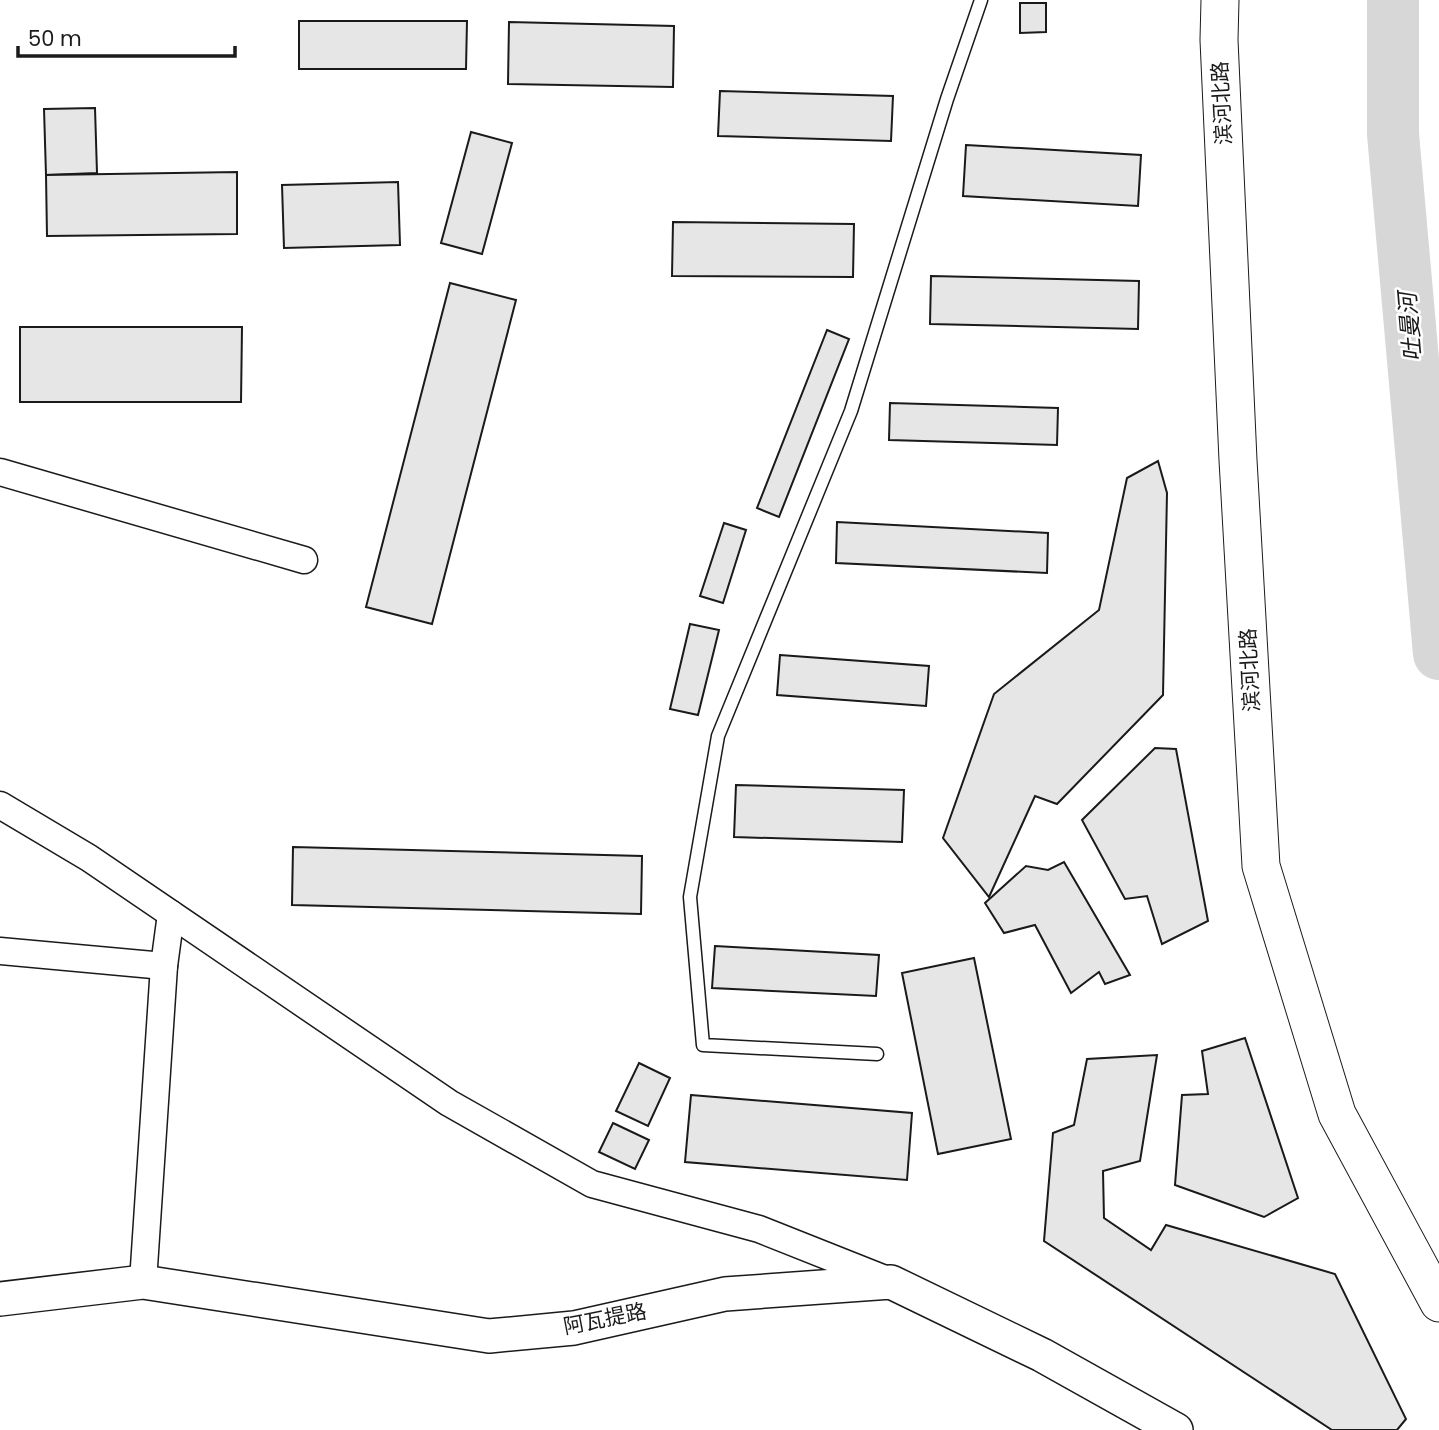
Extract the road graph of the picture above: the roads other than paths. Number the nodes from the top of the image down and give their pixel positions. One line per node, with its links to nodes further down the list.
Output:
1 (981, 0): 9 (lane)
2 (1220, 0): 13 (main road, 滨河北路)
3 (0, 472): 4 (street)
4 (304, 559)
5 (0, 806): 6 (street)
6 (171, 914): 8 (street); 11 (street)
7 (0, 951): 8 (street)
8 (164, 965): 10 (street)
9 (877, 1054)
10 (143, 1282): 11 (street, 阿瓦提路); 12 (street, 阿瓦提路)
11 (891, 1282): 14 (street)
12 (0, 1299)
13 (1439, 1303)
14 (1176, 1430)

